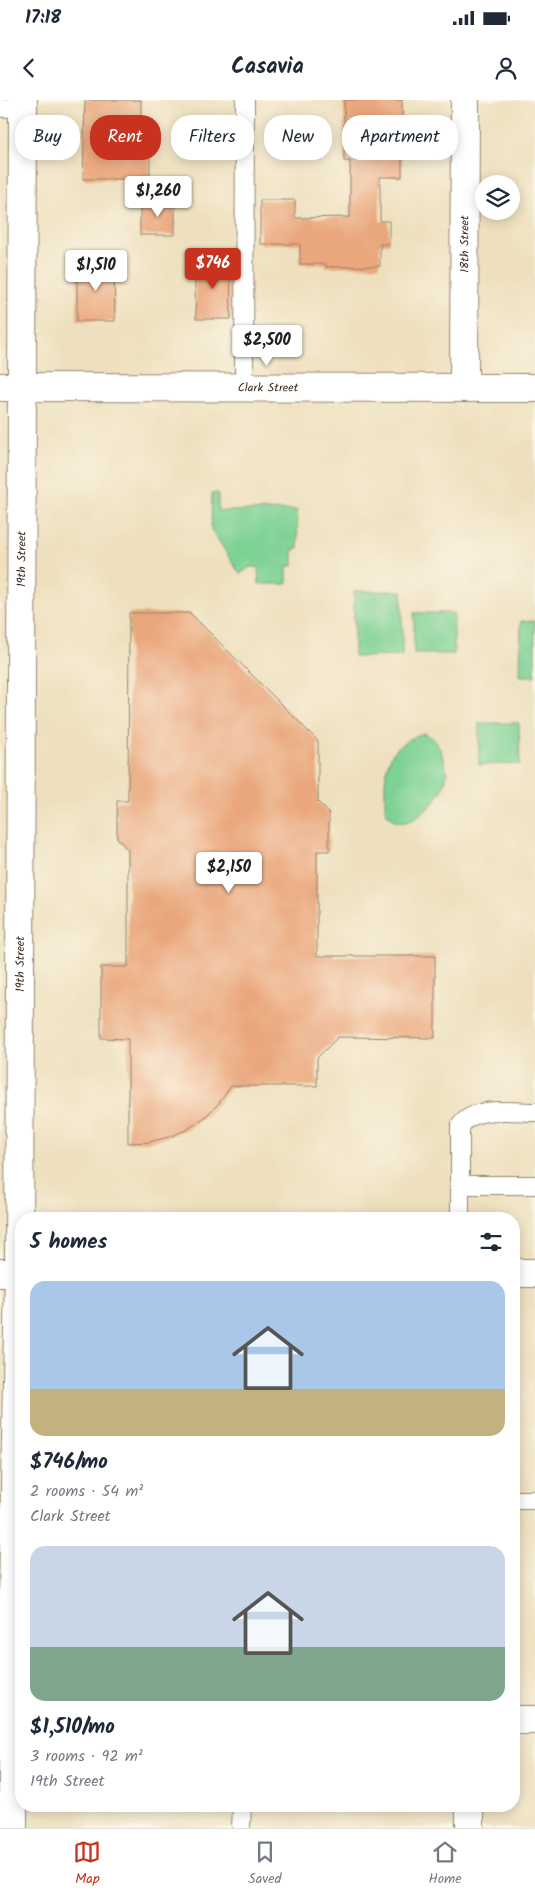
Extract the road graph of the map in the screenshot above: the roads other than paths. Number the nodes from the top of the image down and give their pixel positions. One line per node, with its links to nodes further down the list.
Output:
1 (244, 100): 5 (lane)
2 (465, 100): 6 (main road, 18th Street)
3 (15, 105): 4 (main road, 19th Street)
4 (11, 387): 5 (main road, Clark Street); 12 (main road, 19th Street)
5 (244, 388): 6 (main road, Clark Street)
6 (464, 388): 7 (main road, Clark Street)
7 (535, 388)
8 (535, 1112): 9 (lane)
9 (460, 1185): 10 (lane); 11 (lane)
10 (535, 1185)
11 (460, 1212)
12 (13, 1273): 17 (main road, 19th Street)
13 (520, 1273): 14 (main road)
14 (535, 1273)
15 (520, 1500): 16 (lane)
16 (535, 1500)
17 (6, 1599): 22 (main road, 19th Street)
18 (520, 1720): 19 (main road)
19 (535, 1720)
20 (242, 1812): 23 (lane)
21 (470, 1812): 24 (main road)
22 (13, 1828)
23 (241, 1828)
24 (470, 1828)

